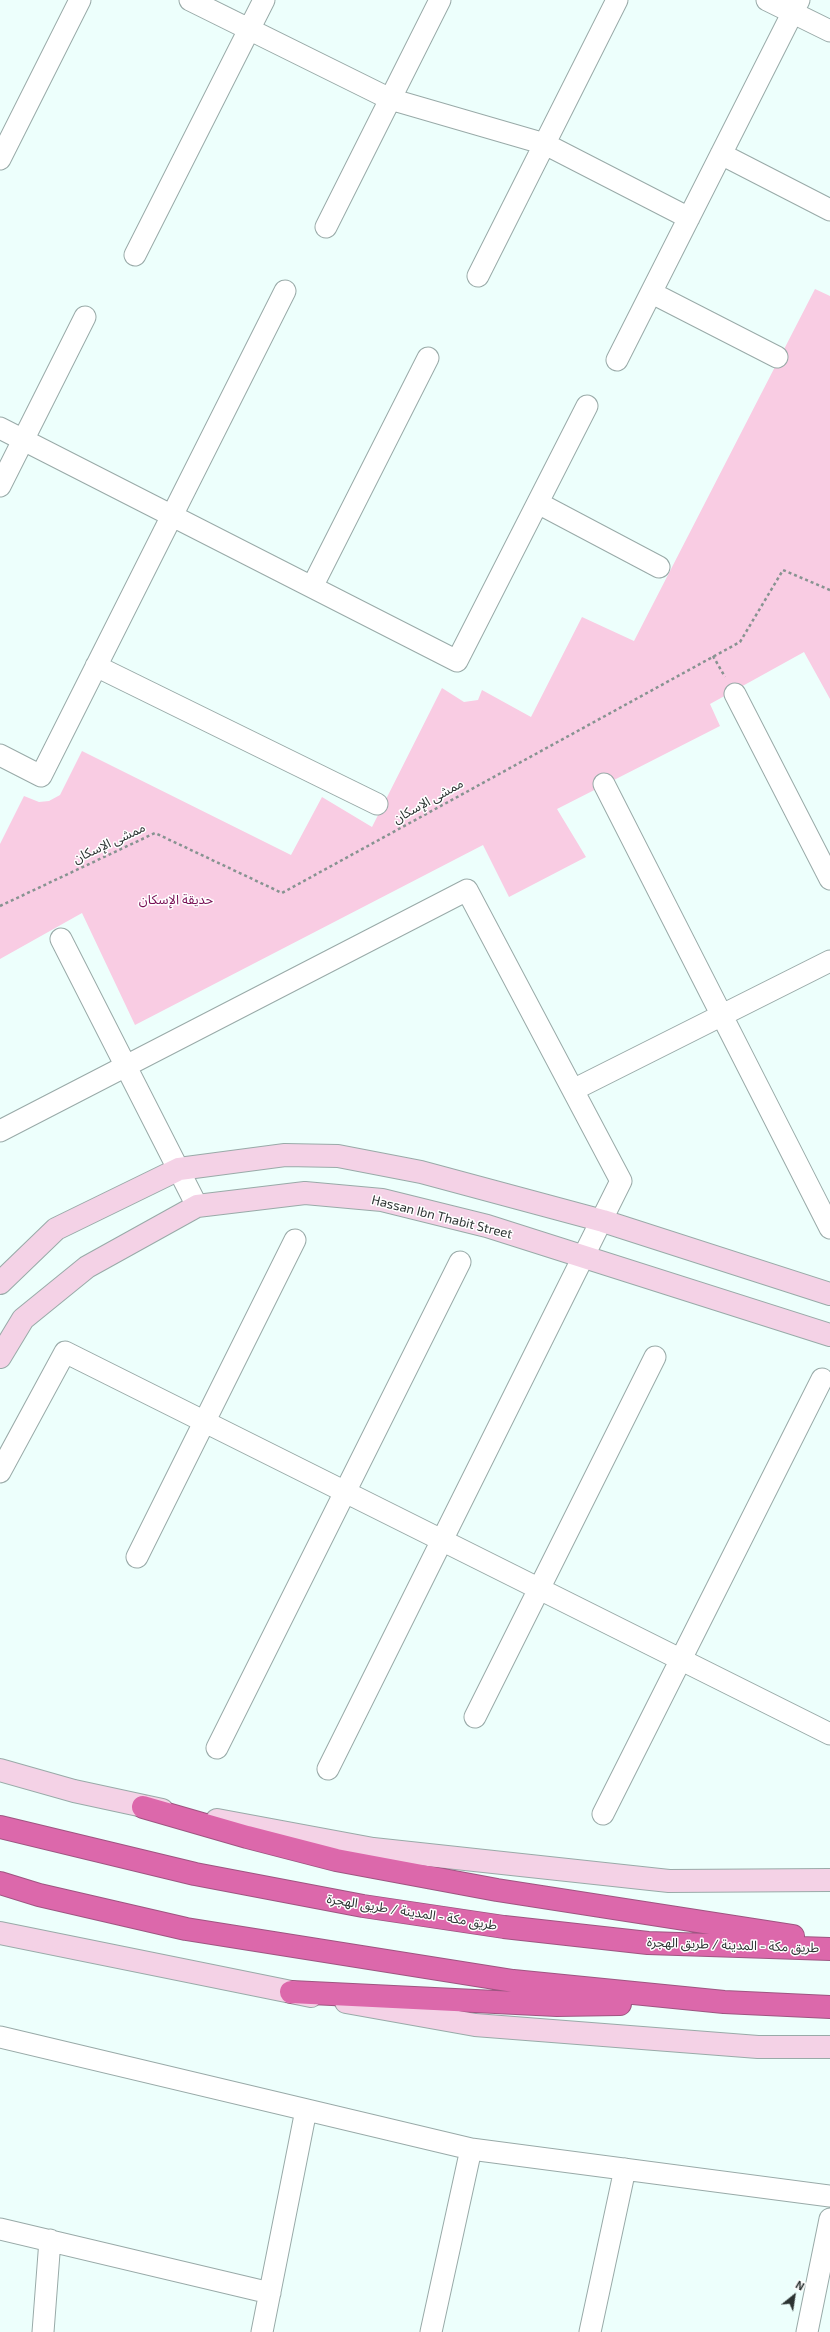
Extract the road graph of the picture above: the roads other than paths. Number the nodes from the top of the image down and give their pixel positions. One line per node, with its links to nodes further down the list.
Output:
1 (80, 0): 13 (street)
2 (190, 0): 8 (street)
3 (264, 0): 8 (street)
4 (440, 0): 10 (street)
5 (617, 0): 11 (street)
6 (767, 0): 7 (street)
7 (796, 6): 9 (street); 12 (street)
8 (249, 29): 10 (street); 17 (street)
9 (830, 31)
10 (390, 99): 11 (street); 16 (street)
11 (544, 144): 15 (street); 18 (street)
12 (721, 154): 14 (street); 15 (street)
13 (0, 159)
14 (830, 210)
15 (689, 218): 20 (street)
16 (326, 227)
17 (135, 255)
18 (478, 276)
19 (285, 290): 30 (street)
20 (652, 292): 22 (street); 24 (street)
21 (85, 316): 27 (street)
22 (777, 357)
23 (428, 358): 32 (street)
24 (617, 360)
25 (588, 406): 29 (street)
26 (0, 428): 27 (street)
27 (23, 440): 28 (street); 30 (street)
28 (0, 486)
29 (538, 503): 31 (street); 32 (street)
30 (172, 516): 32 (street); 33 (street)
31 (659, 567)
32 (312, 587)
33 (96, 666): 35 (street); 37 (street)
34 (735, 694): 38 (street)
35 (0, 754)
36 (604, 784): 41 (street)
37 (377, 804)
38 (830, 879)
39 (61, 938): 42 (street)
40 (830, 961): 41 (street)
41 (722, 1015): 43 (street); 48 (street)
42 (126, 1066): 43 (street); 44 (street); 45 (street)
43 (573, 1090): 47 (street)
44 (0, 1131)
45 (178, 1169): 46 (street); 47 (street); 52 (street)
46 (197, 1206): 50 (street, Hassan Ibn Thabit Street); 55 (street, Hassan Ibn Thabit Street)
47 (603, 1221): 50 (street); 53 (street)
48 (830, 1228)
49 (295, 1240): 58 (street)
50 (583, 1257): 54 (street, Hassan Ibn Thabit Street); 61 (street)
51 (460, 1262): 60 (street)
52 (0, 1282)
53 (830, 1294)
54 (830, 1335)
55 (0, 1357)
56 (655, 1357): 63 (street)
57 (822, 1379): 64 (street)
58 (205, 1421): 59 (street); 60 (street); 62 (street)
59 (0, 1472)
60 (345, 1492): 61 (street); 67 (street)
61 (442, 1540): 63 (street); 68 (street)
62 (137, 1557)
63 (539, 1589): 64 (street); 65 (street)
64 (680, 1660): 66 (street); 71 (street)
65 (475, 1717)
66 (828, 1727)
67 (217, 1748)
68 (328, 1769)
69 (0, 1770): 70 (street)
70 (143, 1807): 73 (street); 76 (highway)
71 (603, 1814)
72 (0, 1827): 77 (highway, طريق مكة - المدينة / طريق الهجرة)
73 (830, 1880)
74 (0, 1883): 79 (highway)
75 (0, 1933): 78 (street)
76 (830, 1940)
77 (830, 1948)
78 (291, 1992): 79 (highway); 82 (street)
79 (724, 2002): 80 (highway)
80 (830, 2007)
81 (0, 2037): 83 (street)
82 (830, 2047)
83 (306, 2110): 84 (street); 90 (street)
84 (471, 2149): 85 (street); 93 (street)
85 (625, 2169): 86 (street); 94 (street)
86 (830, 2196)
87 (830, 2218): 95 (street)
88 (0, 2229): 89 (street)
89 (50, 2240): 90 (street); 91 (street)
90 (270, 2293): 92 (street)
91 (43, 2332)
92 (262, 2332)
93 (431, 2332)
94 (590, 2332)
95 (807, 2332)

